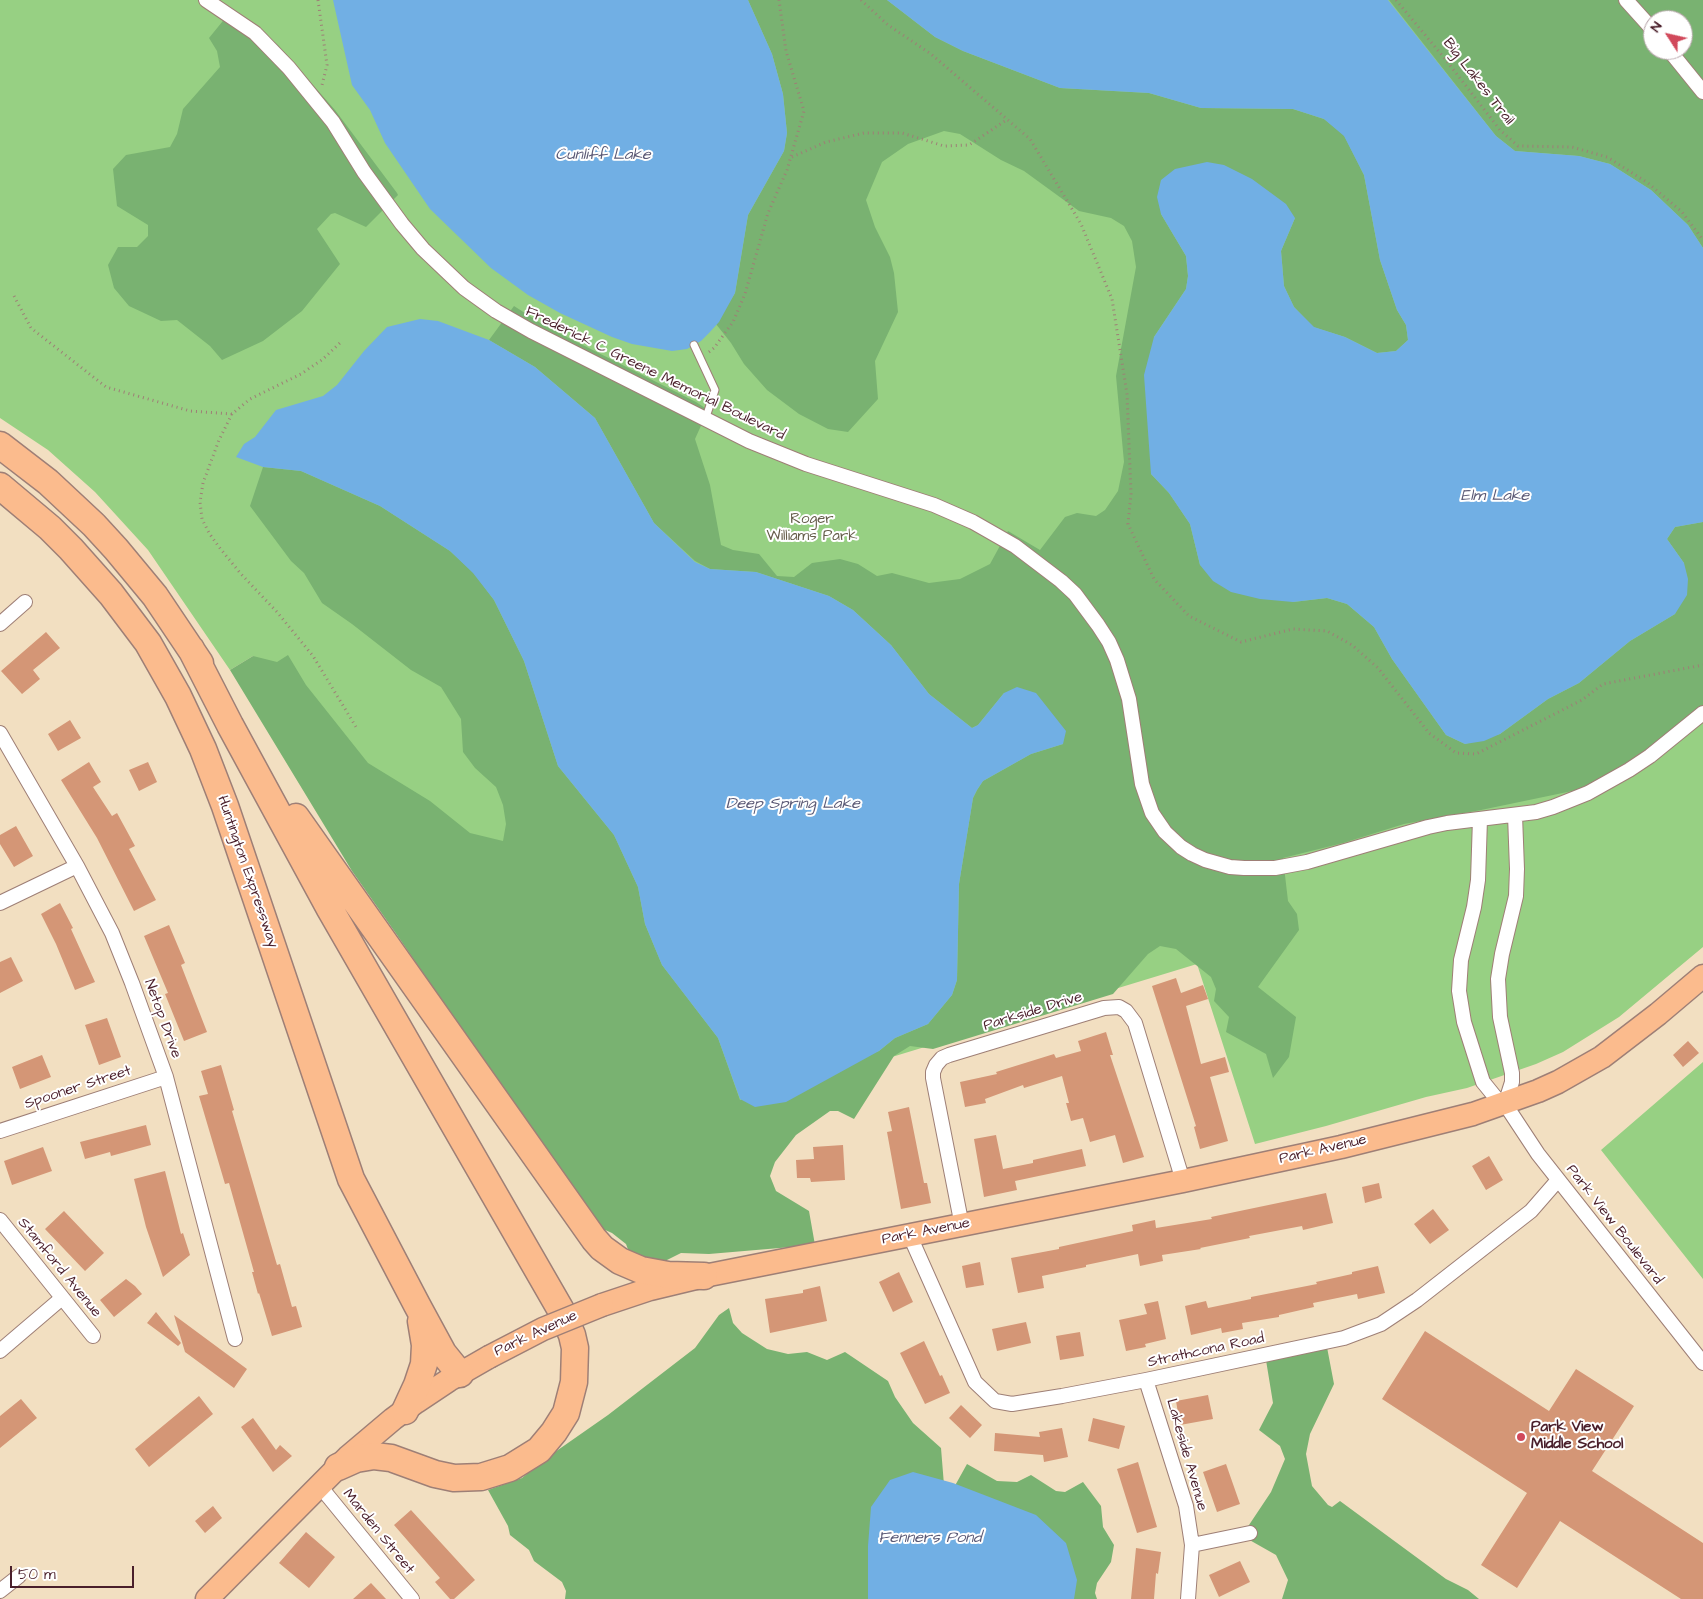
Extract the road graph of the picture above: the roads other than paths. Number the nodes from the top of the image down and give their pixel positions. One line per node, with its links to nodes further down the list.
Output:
1 (206, 0): 7 (street, Frederick C Greene Memorial Boulevard)
2 (1626, 0): 3 (street)
3 (1643, 19)
4 (1677, 60): 5 (street)
5 (1703, 92)
6 (694, 345): 7 (lane)
7 (705, 420): 16 (street, Frederick C Greene Memorial Boulevard)
8 (0, 445): 12 (highway)
9 (0, 486): 30 (highway, Huntington Expressway)
10 (25, 602): 11 (street)
11 (0, 624)
12 (191, 649): 28 (highway); 38 (highway)
13 (1703, 713): 15 (street, Frederick C Greene Memorial Boulevard)
14 (0, 733): 17 (street, Netop Drive)
15 (1515, 815): 16 (street, Frederick C Greene Memorial Boulevard); 21 (street)
16 (1480, 819): 21 (street, Park View Boulevard)
17 (77, 866): 18 (street); 20 (street, Netop Drive)
18 (0, 902)
19 (1703, 976): 21 (main road, Park Avenue)
20 (166, 1078): 22 (street, Spooner Street); 32 (street, Netop Drive)
21 (1505, 1104): 23 (street, Park View Boulevard); 24 (main road, Park Avenue)
22 (0, 1131)
23 (1558, 1180): 34 (street, Park View Boulevard); 36 (street, Strathcona Road)
24 (1183, 1181): 26 (main road, Park Avenue); 26 (street, Parkside Drive)
25 (0, 1220): 29 (street, Stamford Avenue)
26 (962, 1226): 27 (main road, Park Avenue)
27 (910, 1236): 28 (main road, Park Avenue); 36 (street, Strathcona Road)
28 (704, 1276): 35 (main road, Park Avenue, bridge)
29 (62, 1298): 31 (street, Stamford Avenue); 33 (street)
30 (417, 1305): 35 (highway); 37 (highway)
31 (93, 1336)
32 (235, 1339)
33 (0, 1350)
34 (1703, 1363)
35 (460, 1374): 37 (main road, Park Avenue)
36 (1146, 1380): 41 (street, Lakeside Avenue)
37 (405, 1411): 38 (main road, Park Avenue)
38 (338, 1467): 39 (main road, Park Avenue)
39 (319, 1485): 44 (main road, Park Avenue); 45 (street, Marden Street)
40 (1250, 1533): 41 (street)
41 (1192, 1545): 46 (street, Lakeside Avenue)
42 (19, 1576): 43 (street)
43 (0, 1591)
44 (207, 1599)
45 (412, 1599)
46 (1188, 1599)

